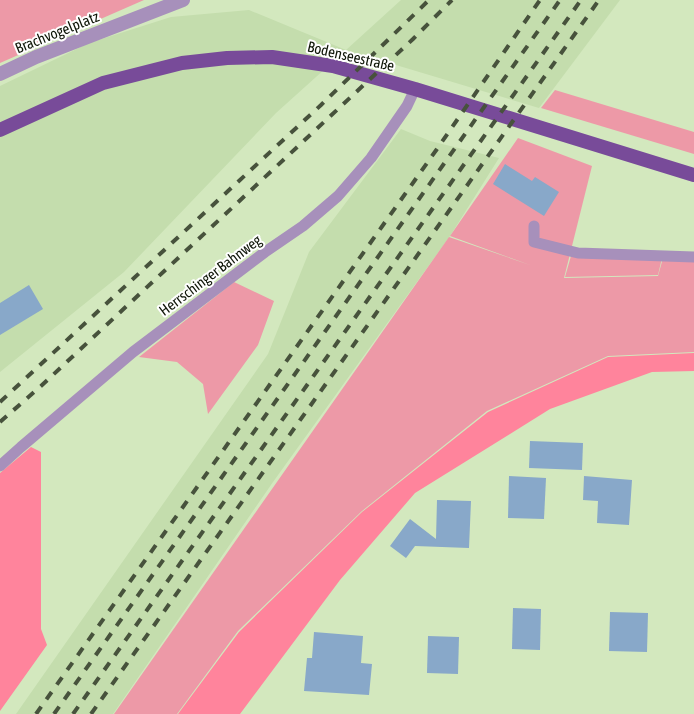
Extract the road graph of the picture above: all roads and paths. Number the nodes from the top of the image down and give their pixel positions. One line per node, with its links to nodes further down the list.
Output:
1 (183, 0): 2 (street, Brachvogelplatz)
2 (0, 74)
3 (415, 88): 4 (main road, Bodenseestraße); 5 (main road, Bodenseestraße); 8 (lane, Herrschinger Bahnweg)
4 (0, 130)
5 (694, 175)
6 (534, 226): 7 (lane)
7 (694, 257)
8 (0, 466)

